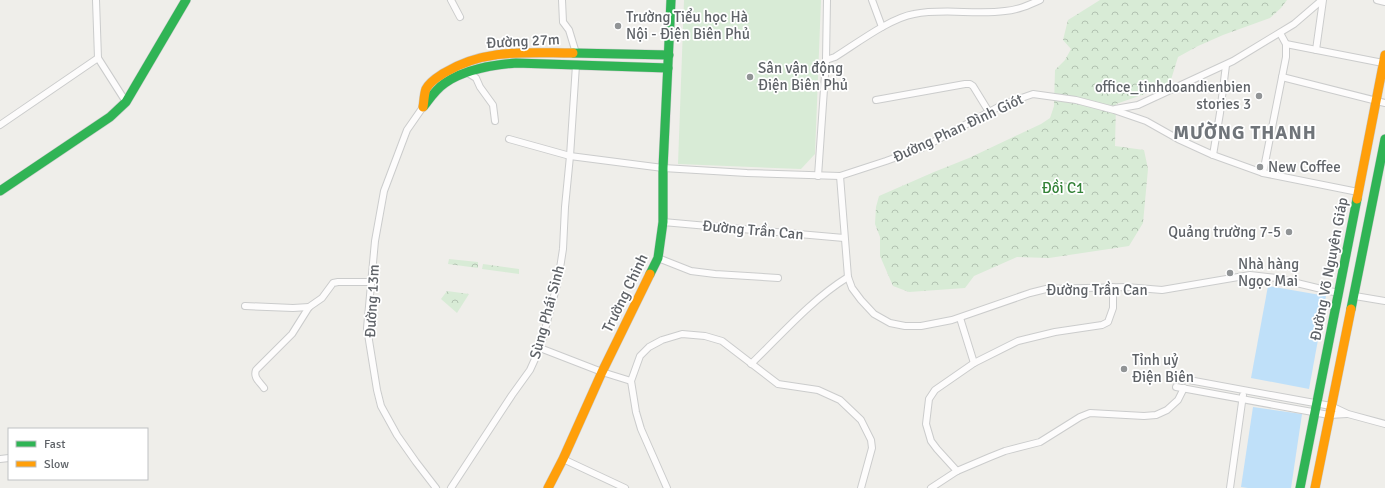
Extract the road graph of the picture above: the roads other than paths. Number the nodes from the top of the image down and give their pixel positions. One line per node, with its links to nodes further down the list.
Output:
1 (96, 0): 20 (street)
2 (186, 0): 30 (main road)
3 (452, 0): 12 (street)
4 (562, 0): 17 (street)
5 (671, 0): 19 (main road, Trường Chinh)
6 (827, 0): 21 (street)
7 (872, 0): 13 (street)
8 (1040, 0): 13 (street)
9 (1323, 0): 14 (street); 16 (street)
10 (1377, 0): 11 (street)
11 (1385, 2)
12 (460, 17)
13 (882, 27): 21 (street)
14 (1280, 33): 15 (street); 23 (street)
15 (1286, 44): 16 (street); 28 (street)
16 (1316, 50): 22 (street)
17 (576, 53): 18 (main road, Đường 27m); 24 (main road); 32 (main road, Đường 27m)
18 (614, 54): 19 (main road, Đường 27m); 25 (main road)
19 (669, 56): 26 (main road, Trường Chinh)
20 (98, 58): 30 (street); 36 (street)
21 (826, 60): 43 (street)
22 (1384, 61): 31 (main road, Đường Võ Nguyên Giáp)
23 (1226, 64): 33 (street); 39 (street)
24 (576, 65): 25 (main road, Đường 27m); 27 (main road, Đường 27m); 40 (street, Sùng Phái Sinh)
25 (614, 66): 26 (main road, Đường 27m)
26 (668, 68): 41 (main road, Trường Chinh)
27 (468, 73): 32 (main road, Đường 27m); 35 (street)
28 (1282, 77): 31 (street); 42 (street)
29 (876, 100): 34 (street)
30 (126, 102): 45 (main road)
31 (1381, 102): 46 (main road, Đường Võ Nguyên Giáp)
32 (423, 107): 52 (street, Đường 13m)
33 (1114, 110): 34 (street, Đường Phan Đình Giót); 39 (street, Đường Phan Đình Giót)
34 (989, 112): 44 (street, Đường Phan Đình Giót)
35 (495, 121)
36 (0, 125)
37 (509, 139): 40 (street, Đường Phan Đình Giót)
38 (1385, 139): 55 (main road, Đường Võ Nguyên Giáp)
39 (1213, 155): 42 (street, Đường Phan Đình Giót)
40 (570, 156): 41 (street, Đường Phan Đình Giót); 60 (street, Sùng Phái Sinh)
41 (663, 168): 43 (street, Đường Phan Đình Giót); 47 (main road, Trường Chinh)
42 (1263, 173): 46 (street, Đường Phan Đình Giót)
43 (818, 176): 44 (street, Đường Phan Đình Giót)
44 (840, 176): 48 (street, Đường Trần Can)
45 (0, 191)
46 (1358, 192): 54 (main road, Đường Võ Nguyên Giáp)
47 (662, 222): 48 (street, Đường Trần Can); 49 (main road, Trường Chinh)
48 (844, 238): 50 (street, Đường Trần Can)
49 (658, 258): 51 (street); 63 (main road, Trường Chinh)
50 (848, 277): 59 (street, Đường Trần Can); 62 (street)
51 (778, 278)
52 (372, 282): 58 (street); 76 (street, Đường 13m)
53 (1112, 287): 54 (street, Đường Trần Can); 59 (street, Đường Trần Can); 61 (street)
54 (1338, 293): 55 (main road); 71 (main road, Đường Võ Nguyên Giáp)
55 (1355, 296): 56 (street); 72 (main road, Đường Võ Nguyên Giáp)
56 (1385, 301)
57 (245, 306): 58 (street)
58 (309, 307): 67 (street)
59 (960, 318): 61 (street)
60 (540, 348): 63 (street); 77 (street, Sùng Phái Sinh)
61 (974, 363): 75 (street)
62 (751, 364): 65 (street); 81 (street)
63 (602, 372): 65 (street); 74 (main road, Trường Chinh)
64 (1178, 378): 69 (street)
65 (631, 381): 80 (street)
66 (1176, 387): 68 (street)
67 (264, 388)
68 (1184, 388): 70 (street); 75 (street)
69 (1244, 390): 70 (street); 71 (street)
70 (1243, 398): 71 (street); 83 (street)
71 (1315, 408): 72 (street); 72 (street); 84 (main road, Đường Võ Nguyên Giáp)
72 (1330, 411): 73 (street); 85 (main road, Đường Võ Nguyên Giáp)
73 (1385, 424)
74 (563, 459): 78 (main road, Trường Chinh); 79 (street)
75 (957, 471): 82 (street)
76 (436, 488)
77 (451, 488)
78 (548, 488)
79 (625, 488)
80 (667, 488)
81 (861, 488)
82 (931, 488)
83 (1230, 488)
84 (1300, 488)
85 (1316, 488)

